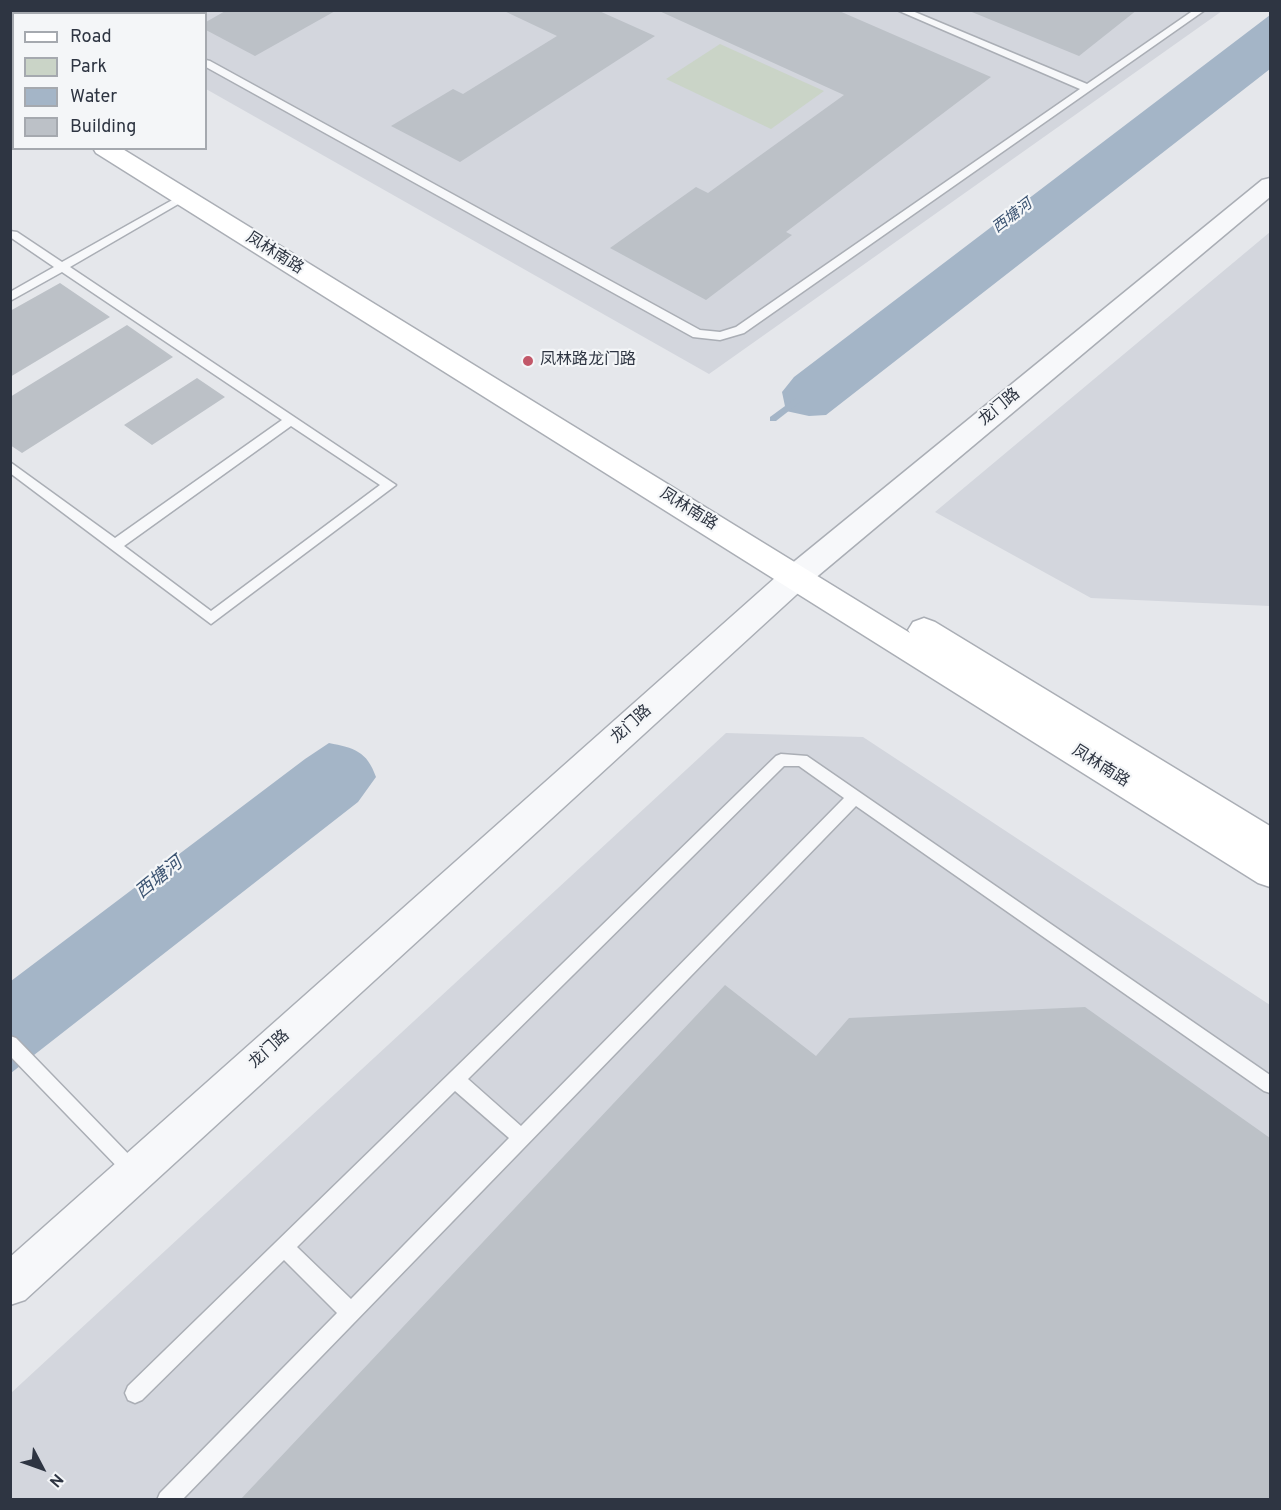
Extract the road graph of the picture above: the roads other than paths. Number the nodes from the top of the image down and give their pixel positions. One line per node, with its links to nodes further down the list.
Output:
1 (901, 10): 4 (lane)
2 (1201, 10): 4 (lane)
3 (207, 64): 4 (lane)
4 (1089, 89)
5 (107, 150): 8 (main road, 凤林南路)
6 (150, 150): 15 (main road, 凤林南路)
7 (1270, 185): 15 (street, 龙门路)
8 (183, 198): 10 (lane); 15 (main road, 凤林南路)
9 (13, 234): 10 (lane)
10 (61, 268): 11 (lane); 12 (lane)
11 (10, 297)
12 (290, 420): 14 (lane); 14 (lane)
13 (10, 466): 14 (lane)
14 (115, 546)
15 (805, 570): 17 (main road, 凤林南路); 18 (main road, 凤林南路); 23 (street, 龙门路)
16 (855, 797): 20 (lane); 21 (lane); 22 (lane)
17 (1270, 843)
18 (1270, 872)
19 (10, 1044): 23 (lane)
20 (455, 1079): 22 (lane); 24 (lane)
21 (1270, 1085)
22 (521, 1137): 26 (lane)
23 (134, 1172): 25 (street, 龙门路)
24 (284, 1247): 26 (lane); 27 (lane)
25 (10, 1285)
26 (351, 1312): 28 (lane)
27 (135, 1393)
28 (167, 1500)

